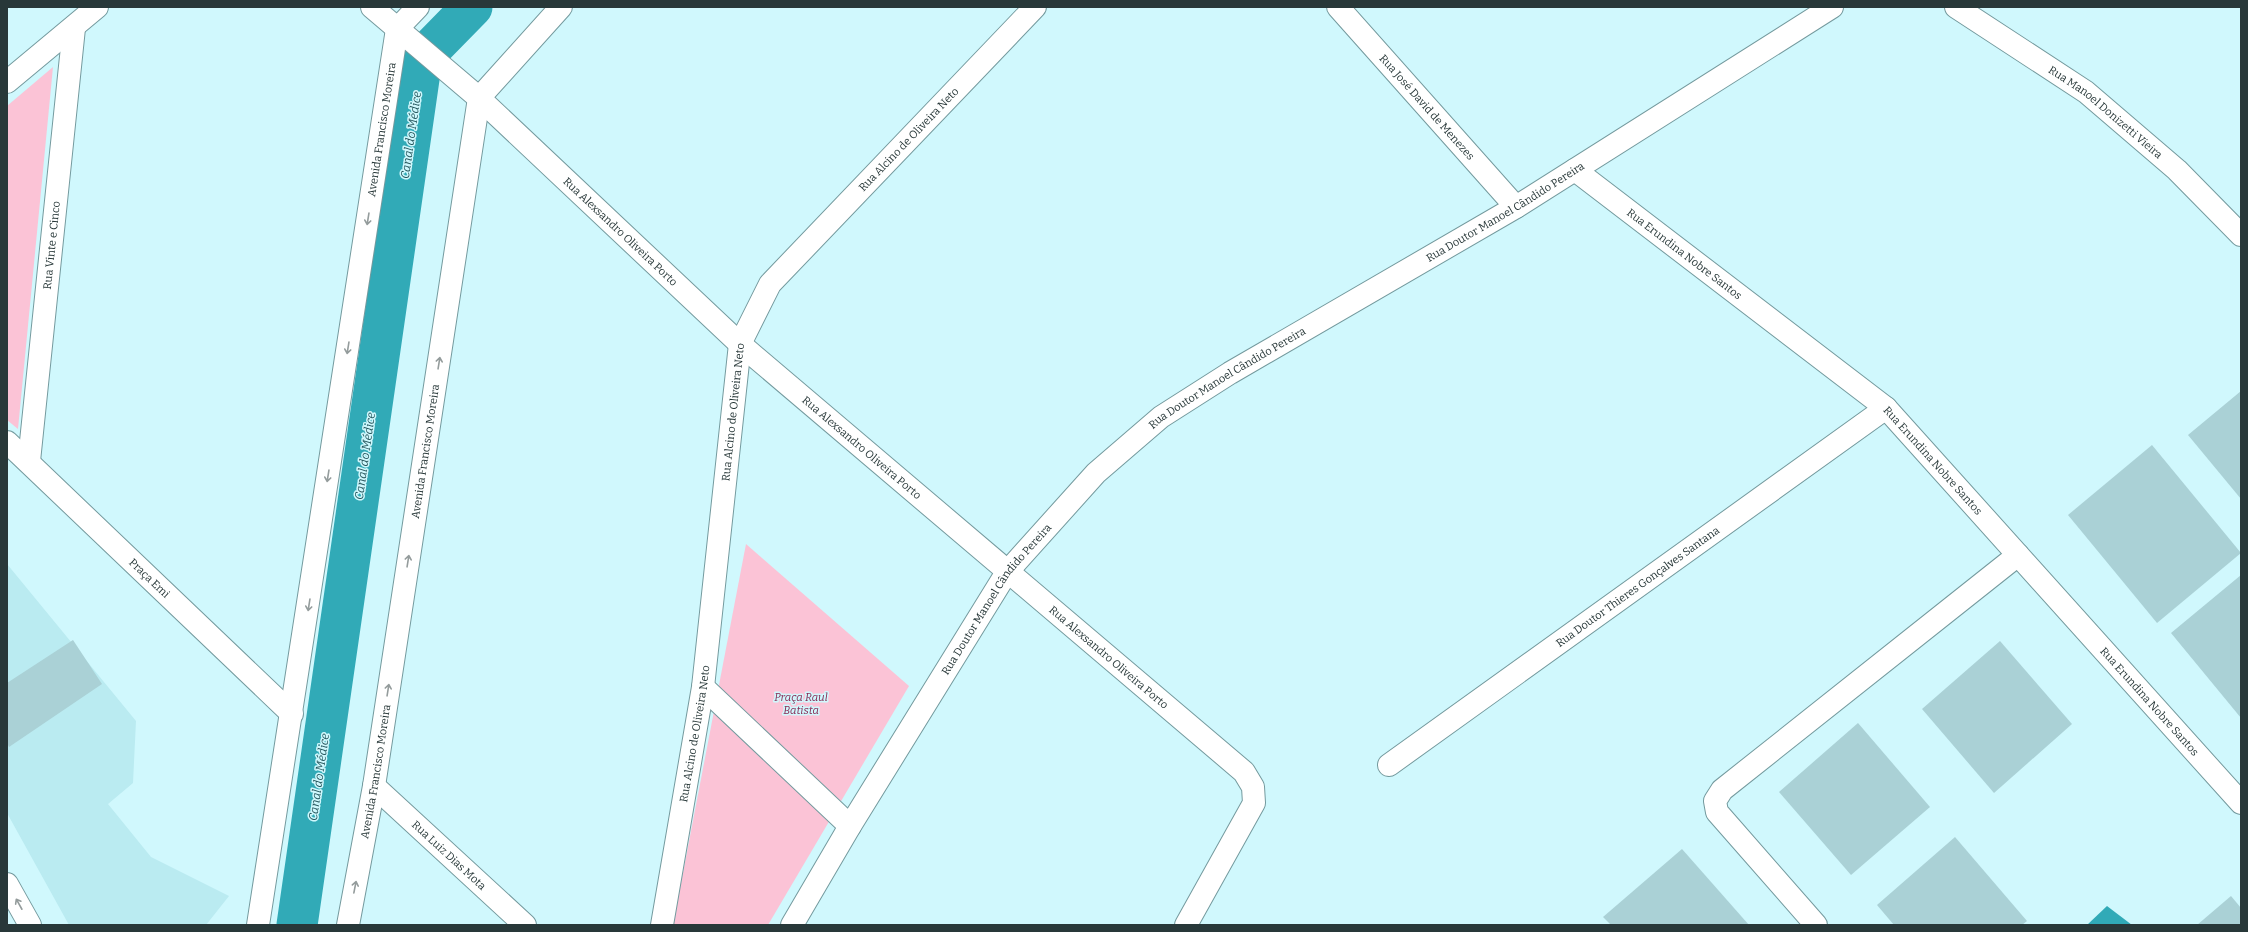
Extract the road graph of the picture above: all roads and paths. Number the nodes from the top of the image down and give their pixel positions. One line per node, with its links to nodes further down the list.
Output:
1 (97, 7): 9 (street)
2 (372, 7): 10 (street, Rua Alexsandro Oliveira Porto)
3 (418, 7): 10 (street)
4 (561, 7): 12 (street)
5 (1035, 7): 16 (street, Rua Alcino de Oliveira Neto)
6 (1338, 7): 14 (street, Rua José David de Menezes)
7 (1832, 7): 13 (street, Rua Doutor Manoel Cândido Pereira)
8 (1956, 7): 15 (street, Rua Manoel Donizetti Vieira)
9 (74, 28): 11 (street); 19 (street, Rua Vinte e Cinco)
10 (400, 31): 12 (street, Rua Alexsandro Oliveira Porto); 23 (street, Avenida Francisco Moreira, one-way to 23)
11 (7, 82)
12 (475, 96): 16 (street, Rua Alexsandro Oliveira Porto); 25 (street, Avenida Francisco Moreira, one-way to 12)
13 (1576, 170): 14 (street, Rua Doutor Manoel Cândido Pereira); 17 (street, Rua Erundina Nobre Santos)
14 (1516, 207): 21 (street, Rua Doutor Manoel Cândido Pereira)
15 (2241, 235)
16 (740, 344): 21 (street, Rua Alexsandro Oliveira Porto); 22 (street, Rua Alcino de Oliveira Neto)
17 (1886, 408): 20 (street, Rua Erundina Nobre Santos); 24 (street, Rua Doutor Thieres Gonçalves Santana)
18 (7, 442): 19 (street, Praça Emi)
19 (29, 462): 23 (street, Praça Emi)
20 (2018, 555): 26 (street, Rua Erundina Nobre Santos); 36 (street)
21 (1007, 572): 27 (street, Rua Doutor Manoel Cândido Pereira); 35 (street, Rua Alexsandro Oliveira Porto)
22 (703, 687): 27 (street); 33 (street, Rua Alcino de Oliveira Neto)
23 (292, 714): 30 (street, Avenida Francisco Moreira)
24 (1389, 765)
25 (374, 786): 31 (street, Avenida Francisco Moreira, one-way to 25); 32 (street, Rua Luiz Dias Mota)
26 (2241, 803)
27 (850, 826): 34 (street, Rua Doutor Manoel Cândido Pereira)
28 (7, 884): 29 (street, one-way to 28)
29 (30, 925)
30 (258, 925)
31 (348, 925)
32 (524, 925)
33 (662, 925)
34 (792, 925)
35 (1186, 925)
36 (1816, 925)

